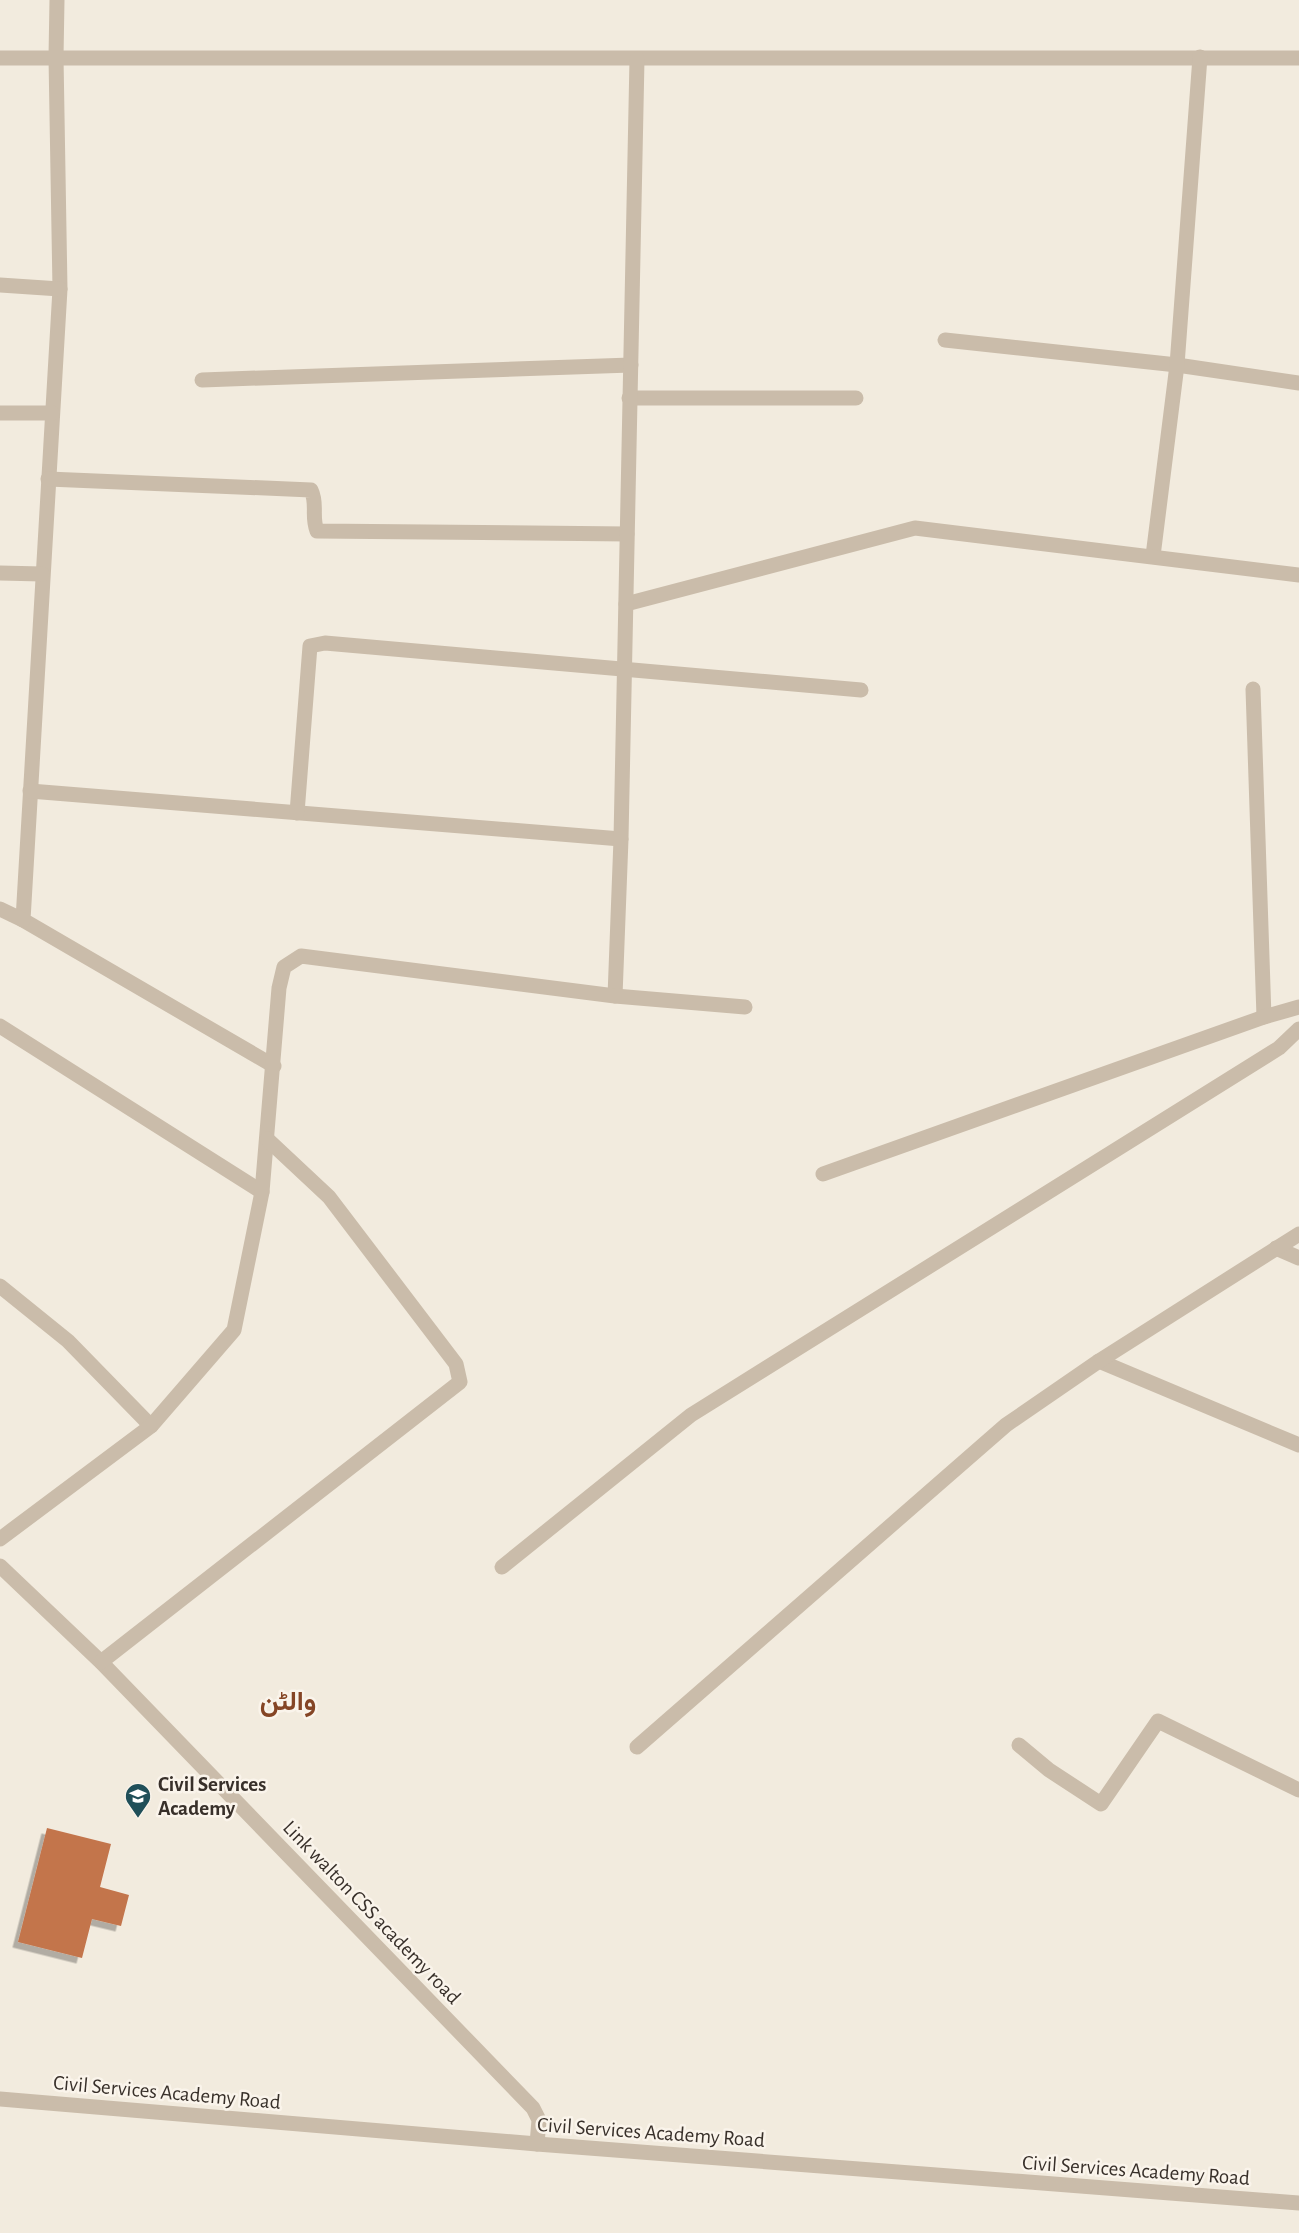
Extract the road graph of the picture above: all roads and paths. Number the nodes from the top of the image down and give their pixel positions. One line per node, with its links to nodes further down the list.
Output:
1 (57, 0): 2 (street)
2 (56, 57): 4 (street); 6 (street); 8 (street)
3 (1200, 57): 5 (street); 6 (street); 11 (street)
4 (0, 58)
5 (1299, 58)
6 (637, 59): 10 (street)
7 (0, 285): 8 (street)
8 (60, 289): 17 (street)
9 (945, 340): 11 (street)
10 (631, 365): 12 (street); 14 (street)
11 (1177, 365): 13 (street); 20 (street)
12 (202, 380)
13 (1299, 383)
14 (629, 398): 15 (street); 19 (street)
15 (856, 398)
16 (0, 413): 17 (street)
17 (52, 413): 18 (street)
18 (48, 479): 19 (street); 22 (street)
19 (627, 534): 24 (street)
20 (1153, 556): 23 (street); 24 (street)
21 (0, 573): 22 (street)
22 (42, 573): 28 (street)
23 (1299, 575)
24 (626, 604): 25 (street)
25 (625, 669): 27 (street); 29 (street); 30 (street)
26 (1252, 689): 36 (street)
27 (861, 690)
28 (30, 791): 29 (street); 32 (street)
29 (297, 813): 30 (street)
30 (621, 839): 33 (street)
31 (0, 909): 32 (street)
32 (23, 920): 39 (street)
33 (615, 996): 34 (street); 39 (street)
34 (745, 1007)
35 (1299, 1007): 36 (street)
36 (1264, 1017): 41 (street)
37 (0, 1026): 42 (street)
38 (1299, 1029): 52 (street)
39 (274, 1066): 40 (street)
40 (267, 1140): 42 (street); 53 (street)
41 (823, 1174)
42 (262, 1192): 48 (street)
43 (1299, 1234): 44 (street)
44 (1276, 1248): 45 (street); 47 (street)
45 (1299, 1258)
46 (0, 1286): 48 (street)
47 (1099, 1360): 49 (street); 55 (street)
48 (151, 1426): 50 (street)
49 (1299, 1445)
50 (0, 1539)
51 (0, 1566): 53 (street, Link walton CSS academy road)
52 (502, 1567)
53 (101, 1662): 58 (street, Link walton CSS academy road)
54 (1019, 1745): 56 (street)
55 (637, 1747)
56 (1299, 1790)
57 (0, 2099): 58 (street, Civil Services Academy Road)
58 (537, 2144): 59 (street, Civil Services Academy Road)
59 (1299, 2203)

